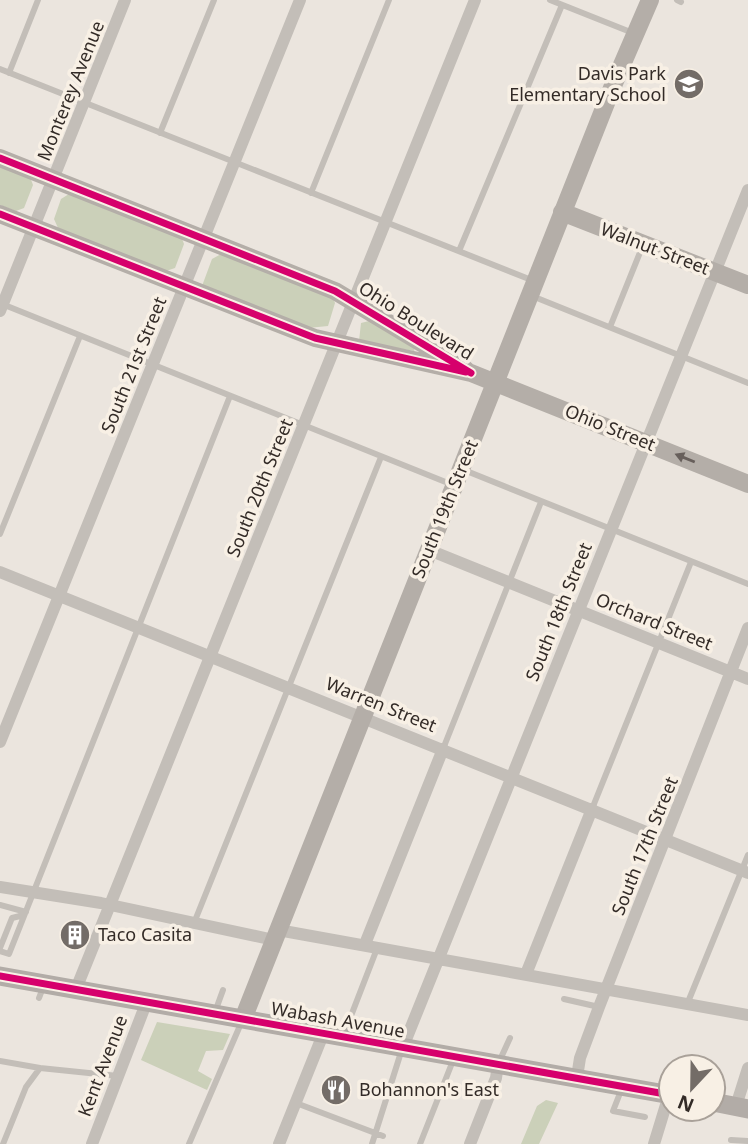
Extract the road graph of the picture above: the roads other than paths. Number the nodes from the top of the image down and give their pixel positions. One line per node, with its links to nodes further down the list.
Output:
1 (38, 0): 12 (lane)
2 (125, 0): 15 (street, Monterey Avenue)
3 (214, 0): 16 (lane)
4 (300, 0): 18 (street, South 21st Street)
5 (389, 0): 21 (lane)
6 (475, 0): 24 (street, South 20th Street)
7 (550, 0): 9 (lane)
8 (650, 0): 10 (street, South 19th Street)
9 (562, 5): 10 (lane); 28 (lane)
10 (636, 34): 13 (street, South 19th Street)
11 (0, 69): 12 (lane)
12 (9, 73): 15 (lane)
13 (612, 88): 14 (lane); 22 (street, South 19th Street)
14 (641, 95)
15 (85, 103): 16 (lane); 19 (street, Monterey Avenue)
16 (160, 133): 18 (lane)
17 (0, 158): 19 (street, Ohio Boulevard)
18 (235, 163): 21 (lane); 26 (street, South 21st Street)
19 (54, 179): 25 (street, Monterey Avenue); 26 (street, Ohio Boulevard)
20 (748, 190): 29 (street, South 18th Street)
21 (311, 192): 24 (lane)
22 (562, 212): 27 (street, Walnut Street); 32 (street, South 19th Street)
23 (0, 214): 25 (street, Ohio Boulevard)
24 (386, 222): 28 (lane); 33 (street, South 20th Street)
25 (34, 227): 31 (street, Ohio Boulevard); 34 (street, Monterey Avenue)
26 (205, 239): 31 (street, South 21st Street); 33 (street, Ohio Boulevard)
27 (643, 244): 29 (street, Walnut Street); 35 (lane)
28 (459, 251): 32 (lane)
29 (715, 272): 30 (street, Walnut Street); 38 (street, South 18th Street)
30 (748, 285)
31 (184, 288): 37 (street, Ohio Boulevard); 39 (street, South 21st Street)
32 (533, 288): 35 (lane); 41 (street, South 19th Street)
33 (355, 301): 37 (street, South 20th Street); 40 (street, Ohio Boulevard)
34 (1, 306): 36 (lane)
35 (610, 327): 38 (lane)
36 (80, 335): 39 (lane); 52 (lane)
37 (338, 345): 40 (street, Ohio Boulevard); 44 (street, South 20th Street)
38 (681, 356): 42 (lane); 45 (street, South 18th Street)
39 (153, 365): 43 (lane); 58 (street, South 21st Street)
40 (471, 373): 41 (street, Ohio Street)
41 (496, 383): 45 (street, Ohio Street); 47 (street, South 19th Street)
42 (748, 383)
43 (230, 396): 44 (lane); 60 (lane)
44 (305, 426): 46 (lane); 63 (street, South 20th Street)
45 (646, 442): 48 (street, Ohio Street, one-way to 45); 51 (street, South 18th Street)
46 (381, 457): 49 (lane); 66 (lane)
47 (462, 469): 49 (street, South 19th Street); 50 (lane)
48 (748, 484)
49 (455, 486): 53 (street, South 19th Street)
50 (541, 502): 51 (lane); 56 (lane)
51 (610, 531): 54 (lane); 59 (street, South 18th Street)
52 (0, 534)
53 (429, 550): 56 (street, Orchard Street); 67 (street, South 19th Street)
54 (691, 562): 57 (lane); 62 (lane)
55 (0, 572): 58 (street, Warren Street)
56 (509, 582): 59 (street, Orchard Street); 69 (lane)
57 (748, 584)
58 (60, 596): 60 (street, Warren Street); 68 (street, South 21st Street)
59 (579, 610): 62 (street, Orchard Street); 70 (street, South 18th Street)
60 (137, 627): 63 (street, Warren Street); 76 (lane)
61 (748, 628): 64 (street, South 17th Street)
62 (658, 642): 64 (street, Orchard Street); 71 (lane)
63 (210, 656): 66 (street, Warren Street); 78 (street, South 20th Street)
64 (732, 673): 65 (street, Orchard Street); 72 (street, South 17th Street)
65 (748, 679)
66 (289, 687): 67 (street, Warren Street); 80 (lane)
67 (361, 716): 69 (street, Warren Street); 81 (street, South 19th Street)
68 (0, 742)
69 (443, 749): 70 (street, Warren Street); 82 (street)
70 (513, 777): 71 (street, Warren Street); 84 (street, South 18th Street)
71 (592, 809): 72 (street, Warren Street); 85 (street)
72 (667, 840): 74 (street, Warren Street); 87 (street, South 17th Street)
73 (748, 855): 74 (lane)
74 (745, 872): 92 (lane)
75 (0, 887): 76 (street)
76 (34, 891): 78 (street); 79 (lane)
77 (0, 905): 79 (lane)
78 (110, 905): 80 (street); 88 (street, South 20th Street)
79 (25, 914): 83 (lane); 83 (lane)
80 (194, 923): 81 (street)
81 (276, 935): 82 (street); 96 (street, South 19th Street)
82 (371, 945): 84 (street); 97 (lane)
83 (0, 950)
84 (439, 958): 85 (street); 99 (street, South 18th Street)
85 (526, 974): 87 (street)
86 (0, 976): 88 (main road, Wabash Avenue)
87 (607, 988): 92 (street); 93 (street, South 17th Street)
88 (76, 989): 91 (main road, Wabash Avenue)
89 (223, 990): 94 (lane)
90 (564, 999): 93 (lane)
91 (147, 1001): 94 (main road, Wabash Avenue); 105 (street, Kent Avenue)
92 (688, 1002): 95 (street)
93 (599, 1007): 106 (street, South 17th Street)
94 (214, 1014): 96 (main road, Wabash Avenue)
95 (748, 1015)
96 (243, 1019): 97 (main road, Wabash Avenue); 118 (lane)
97 (334, 1034): 99 (main road, Wabash Avenue); 109 (street)
98 (510, 1038): 102 (lane)
99 (403, 1047): 100 (main road, Wabash Avenue); 113 (lane)
100 (455, 1056): 102 (main road, Wabash Avenue); 121 (lane)
101 (0, 1061): 103 (lane)
102 (498, 1064): 106 (main road, Wabash Avenue); 122 (street)
103 (40, 1068): 105 (lane); 116 (lane)
104 (748, 1068): 110 (street)
105 (118, 1076): 117 (street, Kent Avenue)
106 (577, 1077): 107 (main road, Wabash Avenue)
107 (622, 1086): 108 (main road, Wabash Avenue); 111 (lane)
108 (657, 1093)
109 (296, 1103): 113 (lane); 119 (street)
110 (742, 1107)
111 (645, 1117)
112 (661, 1123): 123 (street)
113 (380, 1134): 120 (lane)
114 (731, 1140): 115 (lane)
115 (748, 1141)
116 (3, 1144)
117 (92, 1144)
118 (189, 1144)
119 (279, 1144)
120 (372, 1144)
121 (420, 1144)
122 (470, 1144)
123 (654, 1144)

